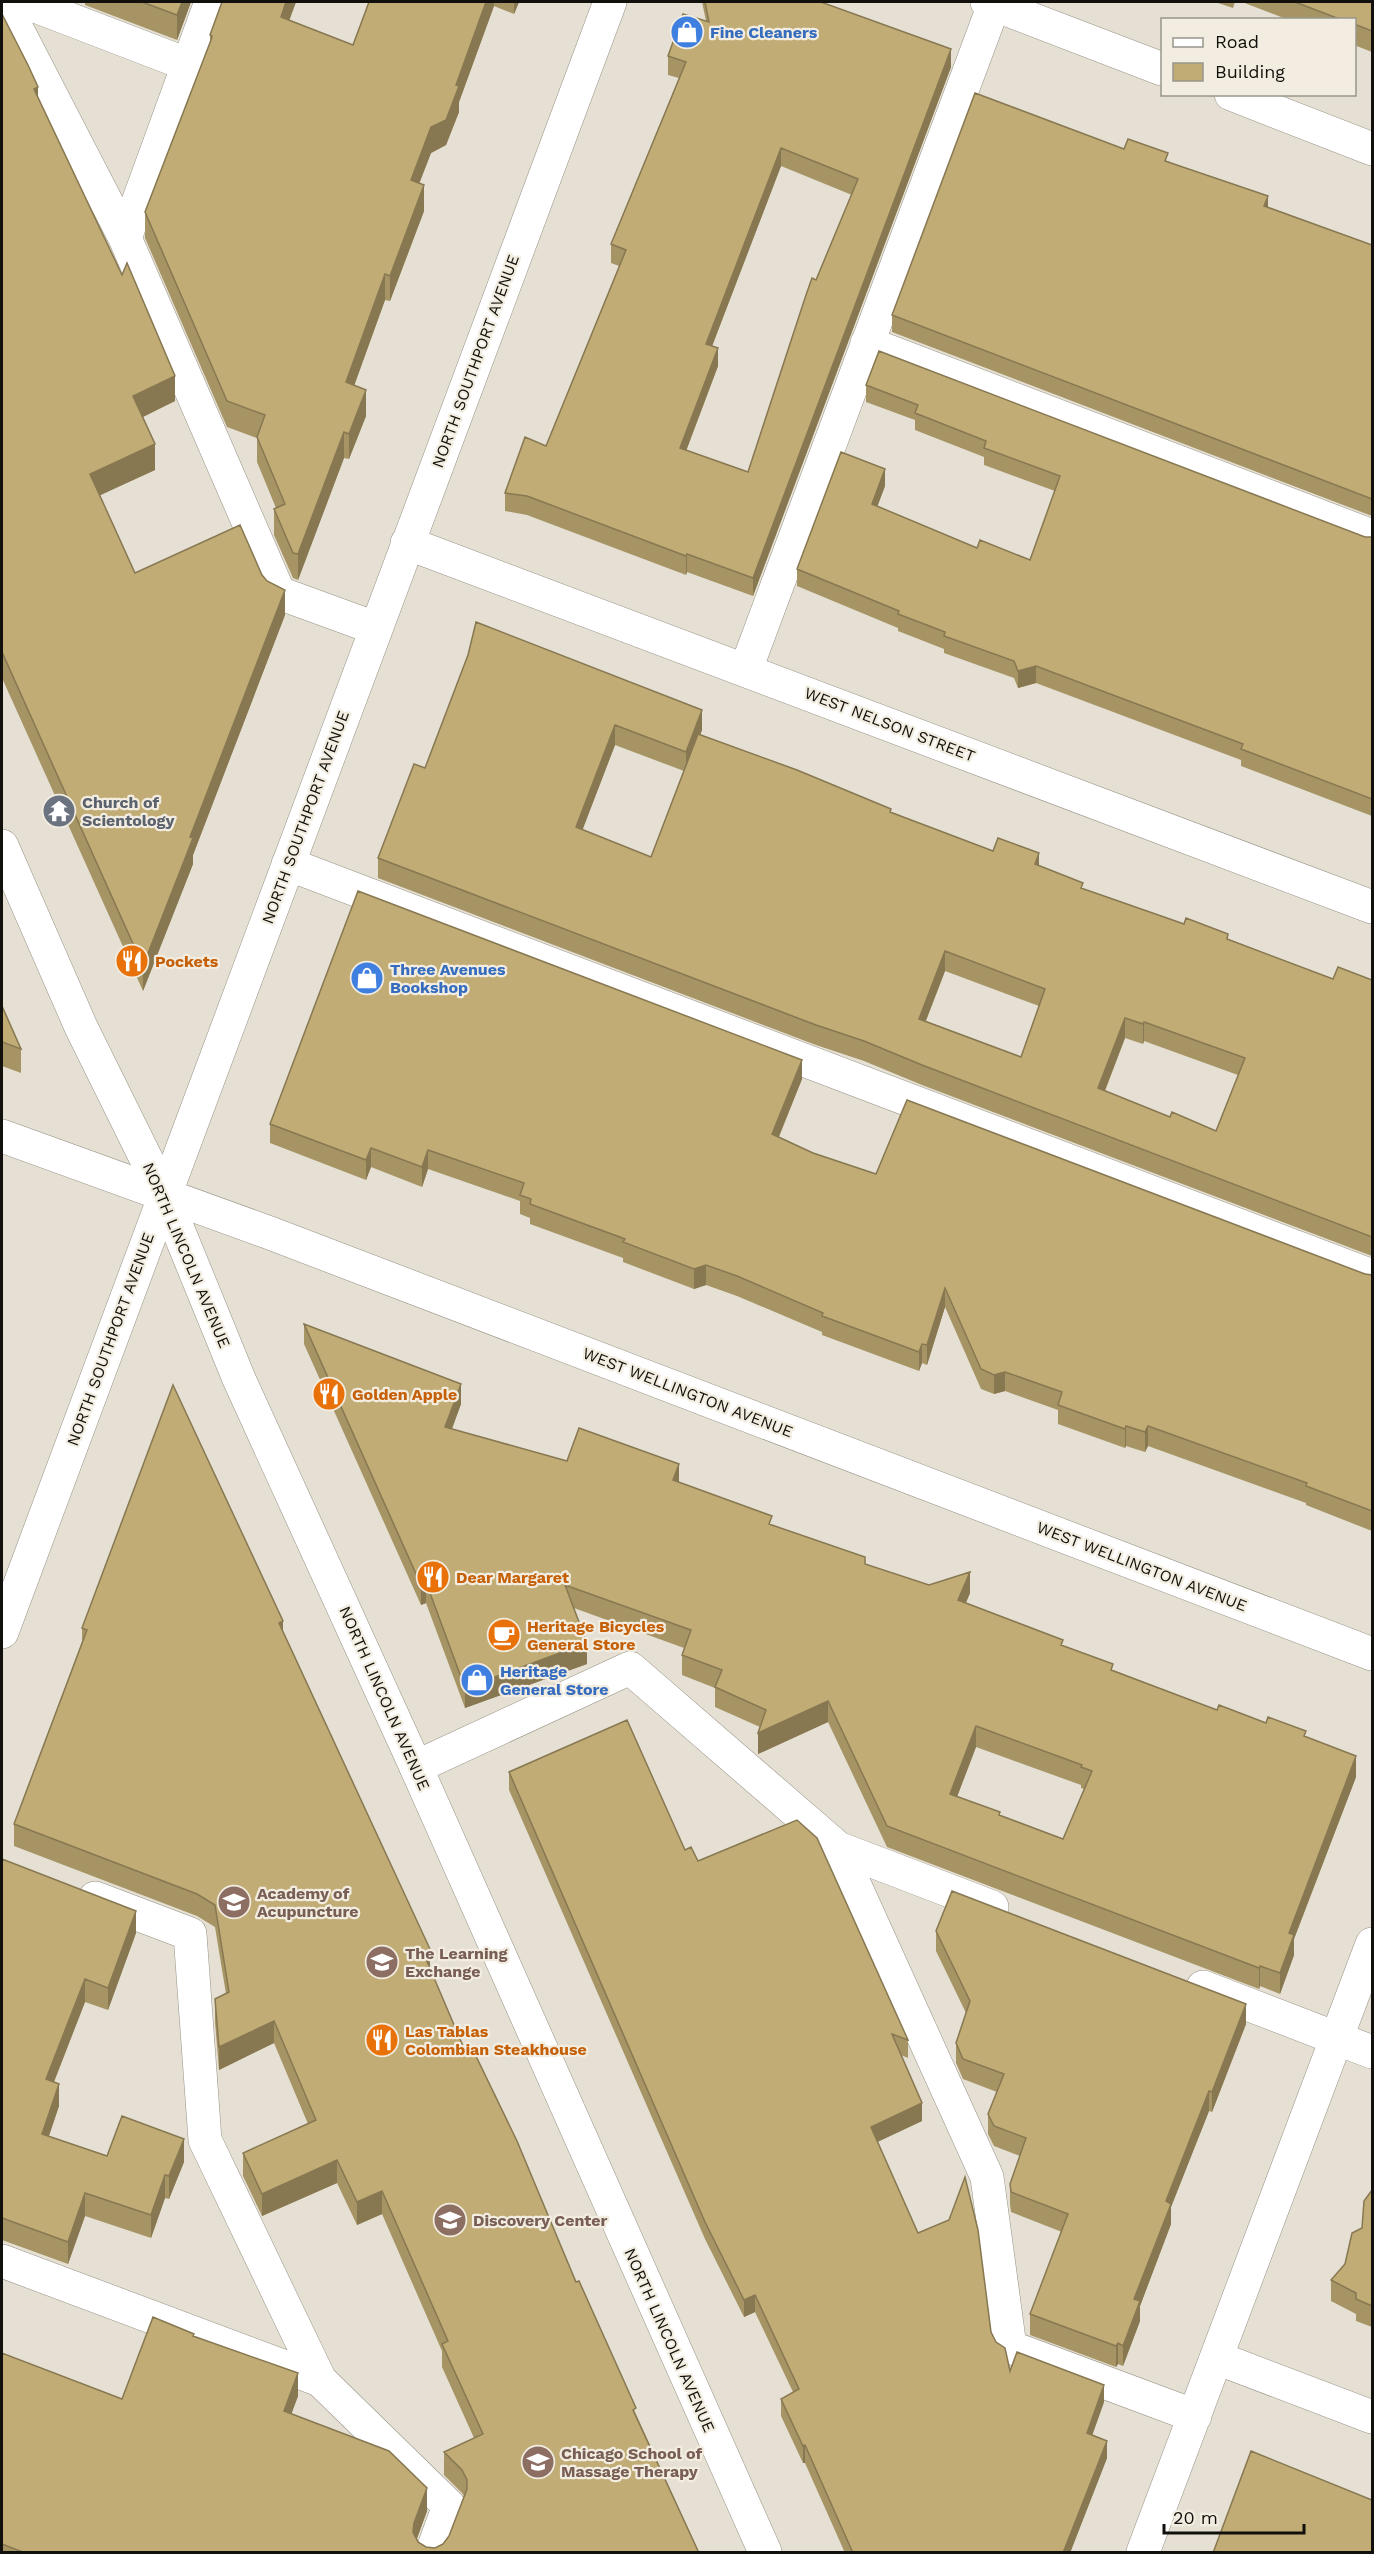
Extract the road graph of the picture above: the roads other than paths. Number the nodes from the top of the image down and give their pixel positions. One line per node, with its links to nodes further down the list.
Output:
1 (3, 2): 10 (street)
2 (25, 2): 6 (street)
3 (212, 2): 6 (street)
4 (610, 2): 13 (street, NORTH SOUTHPORT AVENUE)
5 (992, 2): 7 (street); 11 (street)
6 (189, 64): 10 (street)
7 (1161, 69)
8 (1235, 96): 9 (street)
9 (1372, 149)
10 (125, 238): 14 (street)
11 (867, 343): 12 (street); 15 (street)
12 (1372, 536)
13 (407, 543): 14 (street, NORTH SOUTHPORT AVENUE); 15 (street, WEST NELSON STREET)
14 (375, 628): 17 (street, NORTH SOUTHPORT AVENUE)
15 (746, 669): 18 (street, WEST NELSON STREET)
16 (2, 846): 20 (street, NORTH LINCOLN AVENUE)
17 (288, 864): 20 (street, NORTH SOUTHPORT AVENUE); 21 (street)
18 (1372, 907)
19 (2, 1136): 20 (street, WEST WELLINGTON AVENUE)
20 (164, 1195): 22 (street, NORTH SOUTHPORT AVENUE); 23 (street, WEST WELLINGTON AVENUE); 24 (street, NORTH LINCOLN AVENUE)
21 (1372, 1276)
22 (2, 1632)
23 (1372, 1654)
24 (416, 1767): 25 (street); 38 (street, NORTH LINCOLN AVENUE)
25 (838, 1848): 27 (street); 35 (street)
26 (68, 1888): 34 (street)
27 (1024, 1919)
28 (1372, 1944): 30 (street)
29 (1178, 1978): 30 (street)
30 (1337, 2038): 31 (street); 33 (street)
31 (1372, 2052)
32 (2, 2261): 34 (street)
33 (1216, 2358): 35 (street); 36 (street)
34 (320, 2380): 37 (street)
35 (1195, 2416): 39 (street)
36 (1372, 2417)
37 (432, 2553)
38 (765, 2553)
39 (1143, 2553)

